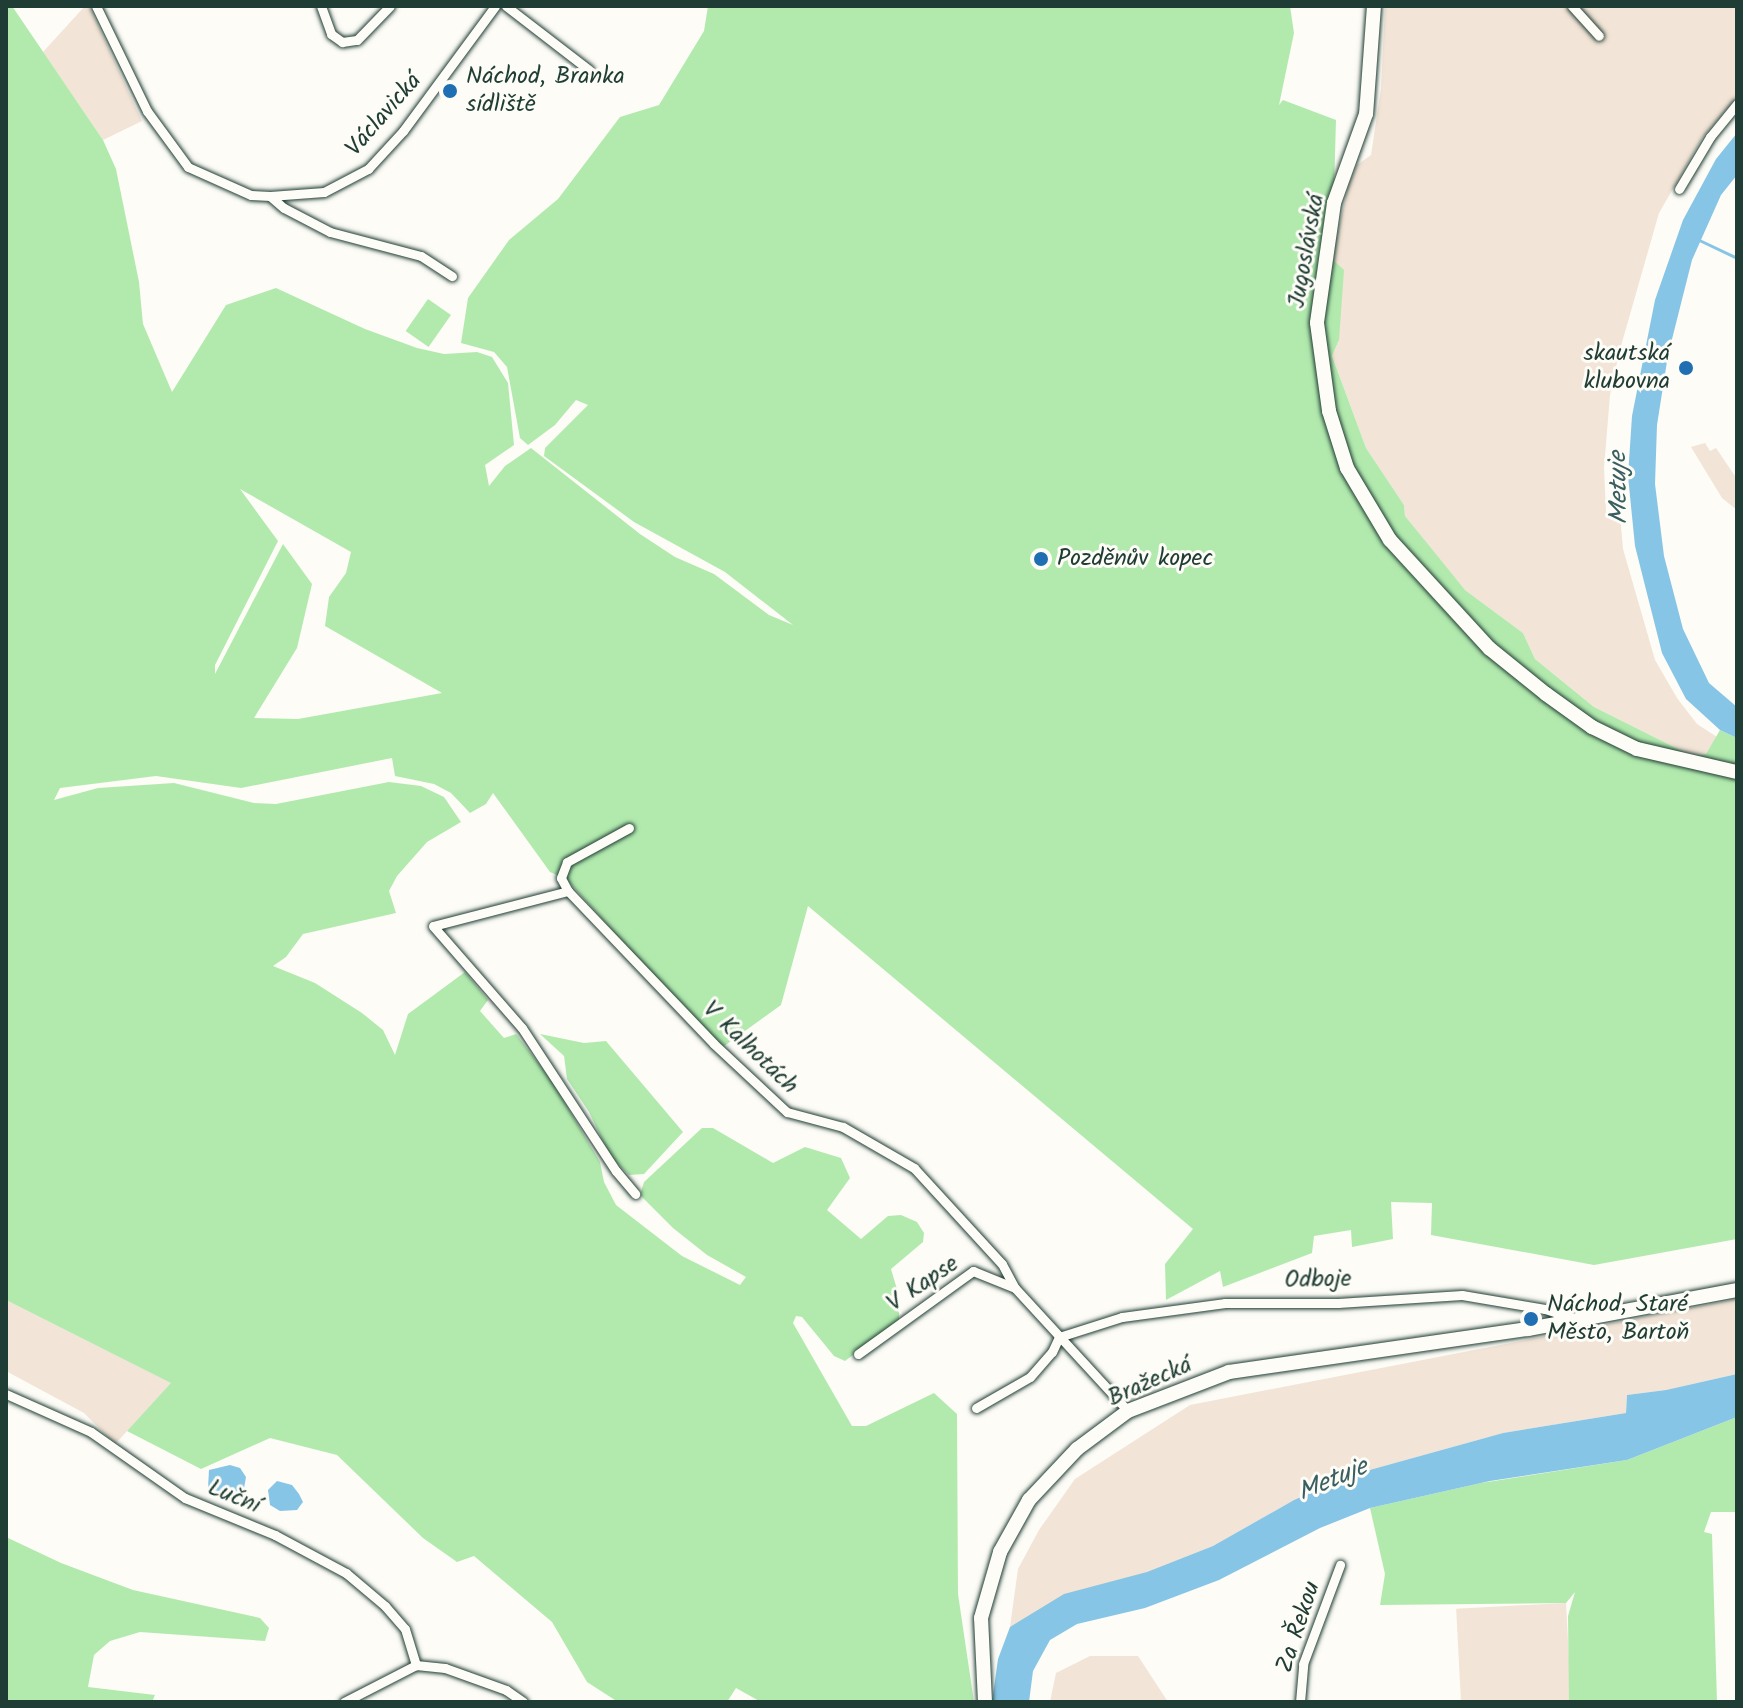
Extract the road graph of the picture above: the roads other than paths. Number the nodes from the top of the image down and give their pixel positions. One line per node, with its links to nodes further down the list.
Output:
1 (96, 6): 12 (street, Václavická)
2 (321, 6): 3 (street)
3 (390, 6)
4 (495, 6): 12 (street, Václavická)
5 (506, 6): 9 (street)
6 (1374, 6): 14 (street, Jugoslávská)
7 (1572, 6): 8 (street)
8 (1599, 36)
9 (589, 70)
10 (1737, 104): 11 (street)
11 (1679, 189)
12 (270, 196): 13 (street, Václavická)
13 (452, 276)
14 (1737, 772)
15 (629, 828): 16 (street)
16 (568, 891): 17 (street); 18 (street, V Kalhotách)
17 (635, 1194)
18 (1015, 1288): 22 (street, V Kalhotách); 23 (street, V Kapse)
19 (1737, 1290): 20 (street, Odboje)
20 (1578, 1320): 21 (street, Odboje); 22 (street, Odboje)
21 (1528, 1329): 26 (street, Bražecká)
22 (1059, 1337): 25 (street); 26 (street, V Kalhotách)
23 (858, 1354)
24 (6, 1394): 28 (street, Luční)
25 (976, 1408)
26 (1128, 1411): 31 (street, Bražecká)
27 (1340, 1565): 32 (street, Za Řekou)
28 (416, 1665): 29 (street); 30 (street)
29 (344, 1702)
30 (523, 1702)
31 (985, 1702)
32 (1300, 1702)

